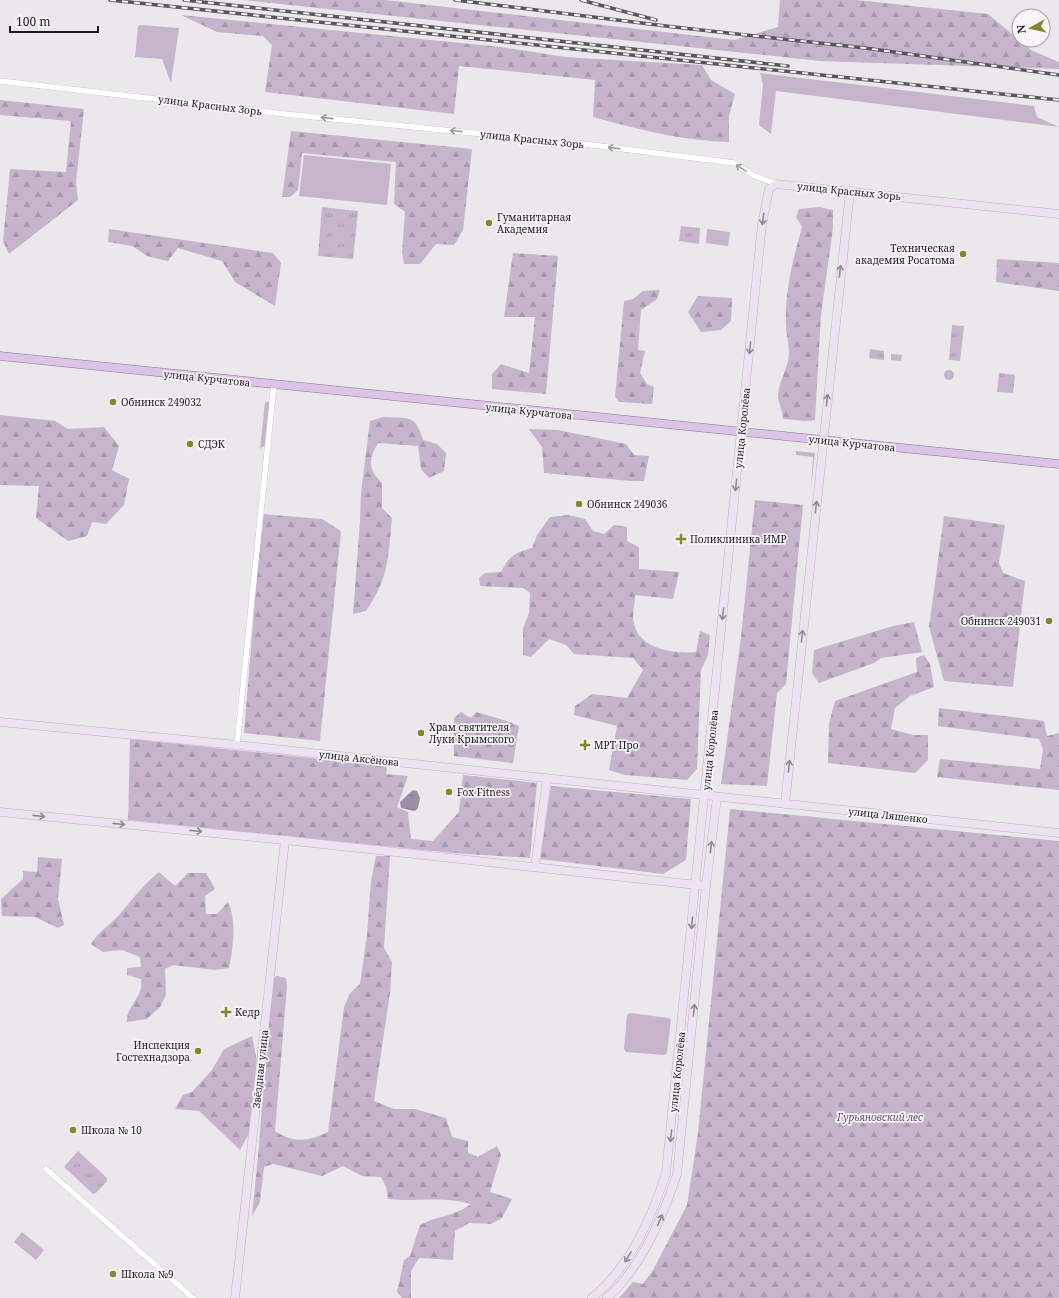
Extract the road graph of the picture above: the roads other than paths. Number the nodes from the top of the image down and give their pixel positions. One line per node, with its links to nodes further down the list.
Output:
1 (0, 81): 2 (street, улица Красных Зорь, one-way to 1)
2 (776, 184): 3 (main road, улица Красных Зорь); 7 (main road, улица Королёва, one-way to 7)
3 (850, 191): 4 (main road, улица Красных Зорь); 8 (main road, one-way to 3)
4 (1059, 214)
5 (0, 356): 6 (main road, улица Курчатова)
6 (274, 384): 7 (main road, улица Курчатова); 11 (street)
7 (741, 432): 8 (main road, улица Курчатова); 13 (main road, улица Королёва, one-way to 13)
8 (822, 439): 9 (main road, улица Курчатова); 15 (main road, one-way to 8)
9 (1059, 464)
10 (0, 722): 11 (main road, улица Аксёнова)
11 (237, 744): 12 (main road, улица Аксёнова)
12 (547, 778): 13 (main road, улица Аксёнова); 19 (main road)
13 (705, 796): 14 (main road, улица Аксёнова); 20 (main road, улица Королёва)
14 (717, 797): 15 (main road, улица Ляшенко); 21 (main road, улица Королёва, one-way to 14)
15 (784, 804): 17 (main road, улица Ляшенко)
16 (0, 812): 18 (main road, one-way to 18)
17 (1059, 833)
18 (285, 840): 19 (main road); 24 (main road, Звёздная улица)
19 (535, 867): 20 (main road)
20 (696, 884): 21 (main road); 25 (main road, улица Королёва, one-way to 25)
21 (706, 886): 26 (main road, улица Королёва, one-way to 21)
22 (46, 1169): 23 (street)
23 (193, 1298)
24 (235, 1298)
25 (592, 1298)
26 (607, 1298)

